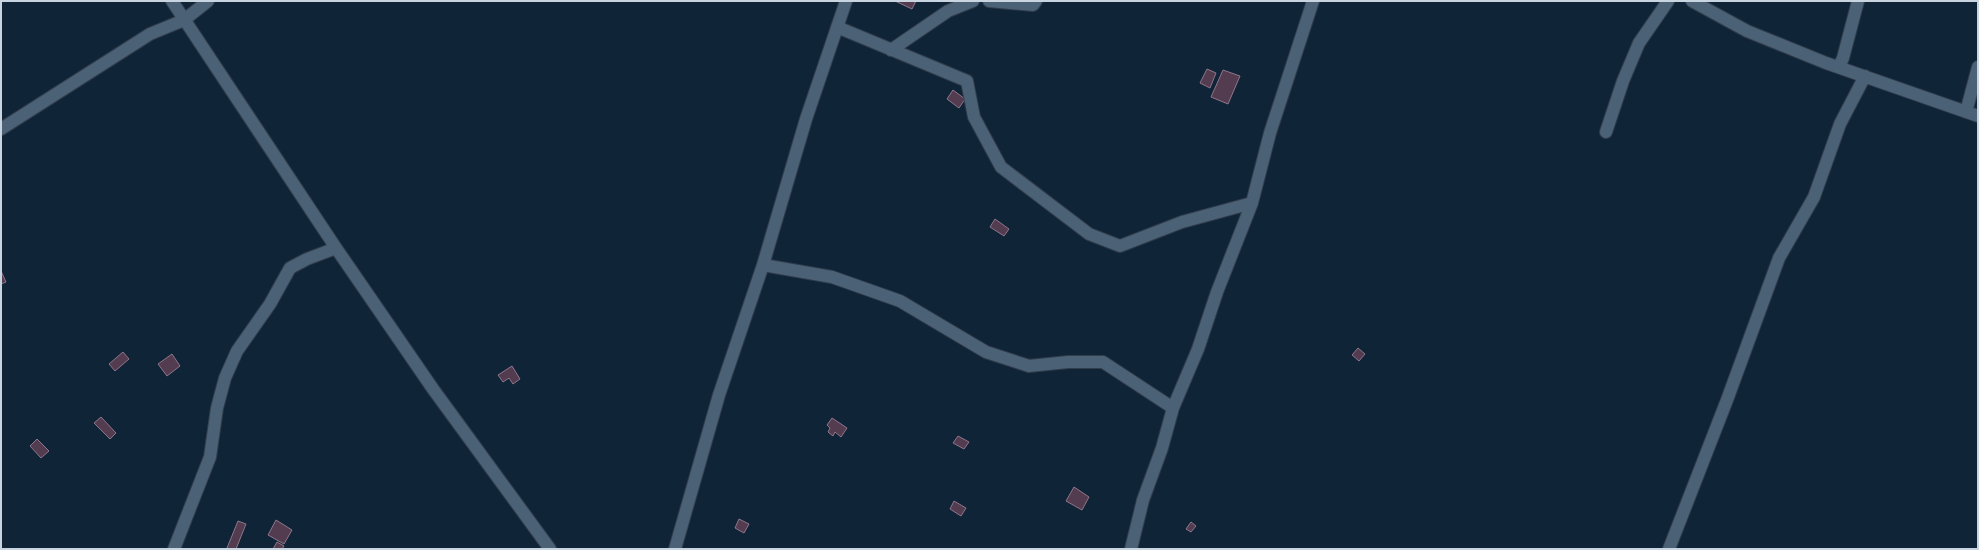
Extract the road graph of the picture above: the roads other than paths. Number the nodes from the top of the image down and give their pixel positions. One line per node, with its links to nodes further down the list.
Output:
1 (172, 1): 11 (street)
2 (208, 1): 11 (street)
3 (846, 1): 12 (street)
4 (973, 1): 13 (street)
5 (989, 1): 6 (street)
6 (1036, 1)
7 (1313, 1): 21 (street)
8 (1668, 1): 20 (street)
9 (1693, 1): 14 (street)
10 (1858, 1): 14 (street)
11 (184, 20): 19 (street); 22 (street)
12 (837, 27): 13 (street); 23 (street)
13 (891, 50): 21 (street)
14 (1839, 67): 16 (street)
15 (1978, 67): 17 (street)
16 (1865, 76): 17 (street); 29 (street)
17 (1966, 112): 18 (street)
18 (1978, 116)
19 (1, 128)
20 (1606, 132)
21 (1252, 203): 24 (street)
22 (336, 248): 25 (street); 26 (street)
23 (763, 265): 24 (street); 27 (street)
24 (1173, 408): 28 (street)
25 (174, 549)
26 (550, 549)
27 (675, 549)
28 (1131, 549)
29 (1669, 549)

